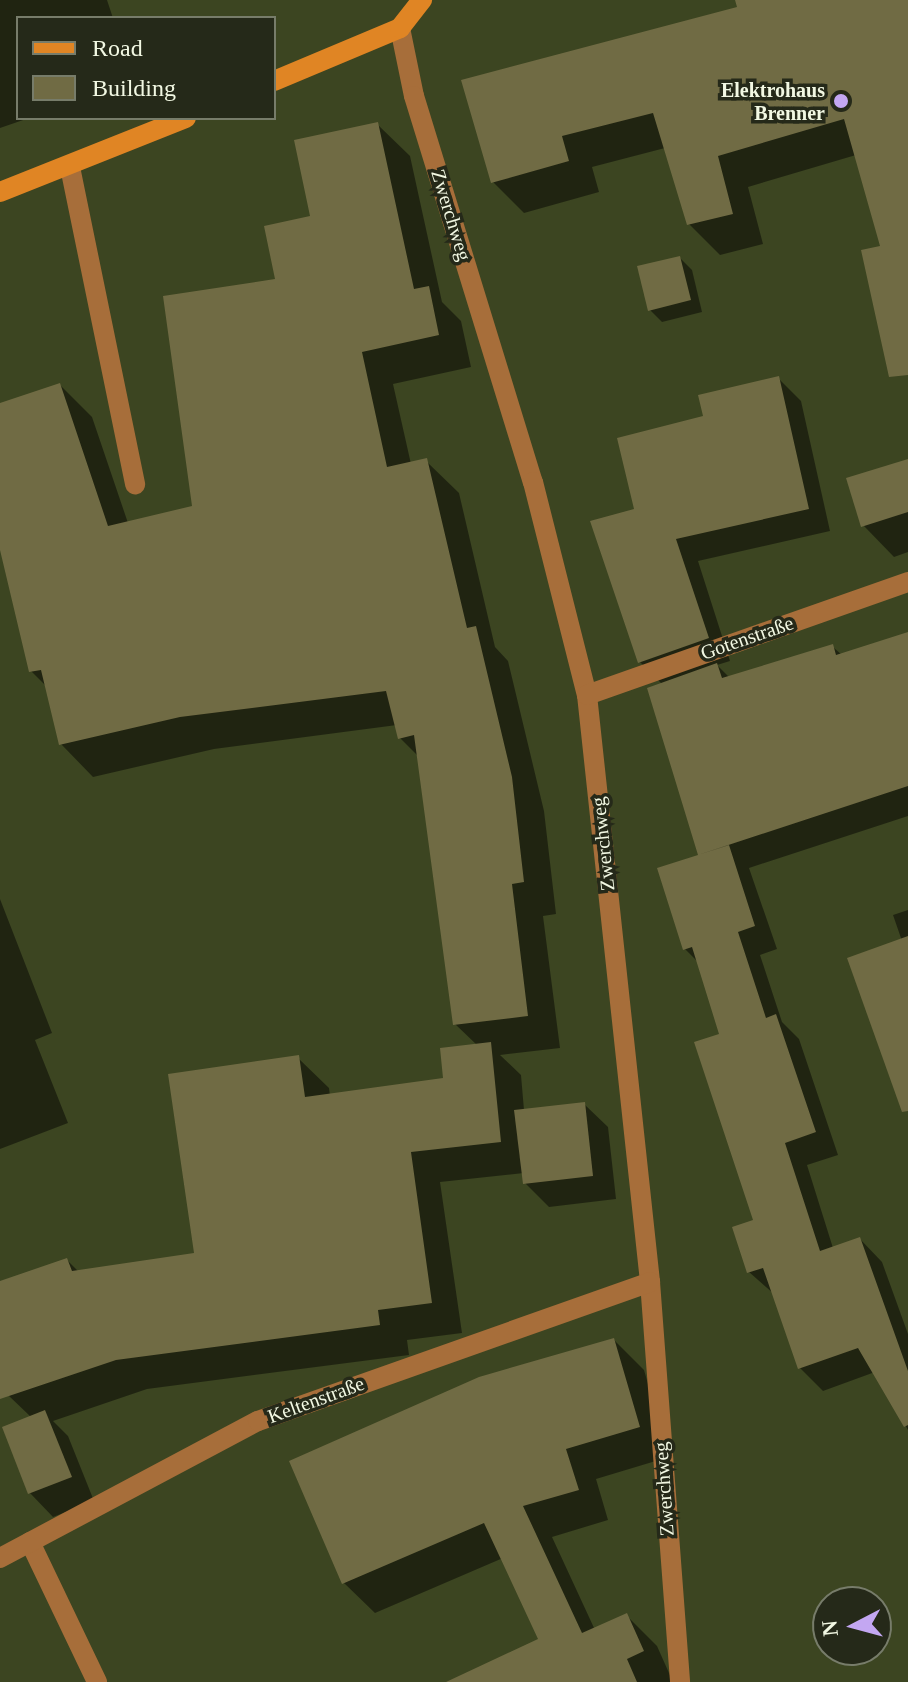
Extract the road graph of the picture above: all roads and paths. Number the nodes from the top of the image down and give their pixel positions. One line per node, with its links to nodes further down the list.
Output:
1 (422, 0): 2 (main road)
2 (400, 28): 3 (main road); 9 (street, Zwerchweg)
3 (276, 80)
4 (181, 120): 5 (main road)
5 (70, 167): 6 (main road); 7 (street)
6 (0, 192)
7 (135, 484)
8 (908, 582): 9 (street, Gotenstraße)
9 (587, 695): 10 (street, Zwerchweg)
10 (650, 1282): 11 (street, Keltenstraße); 14 (street, Zwerchweg)
11 (30, 1542): 12 (street, Keltenstraße); 13 (street)
12 (0, 1558)
13 (97, 1682)
14 (680, 1682)

